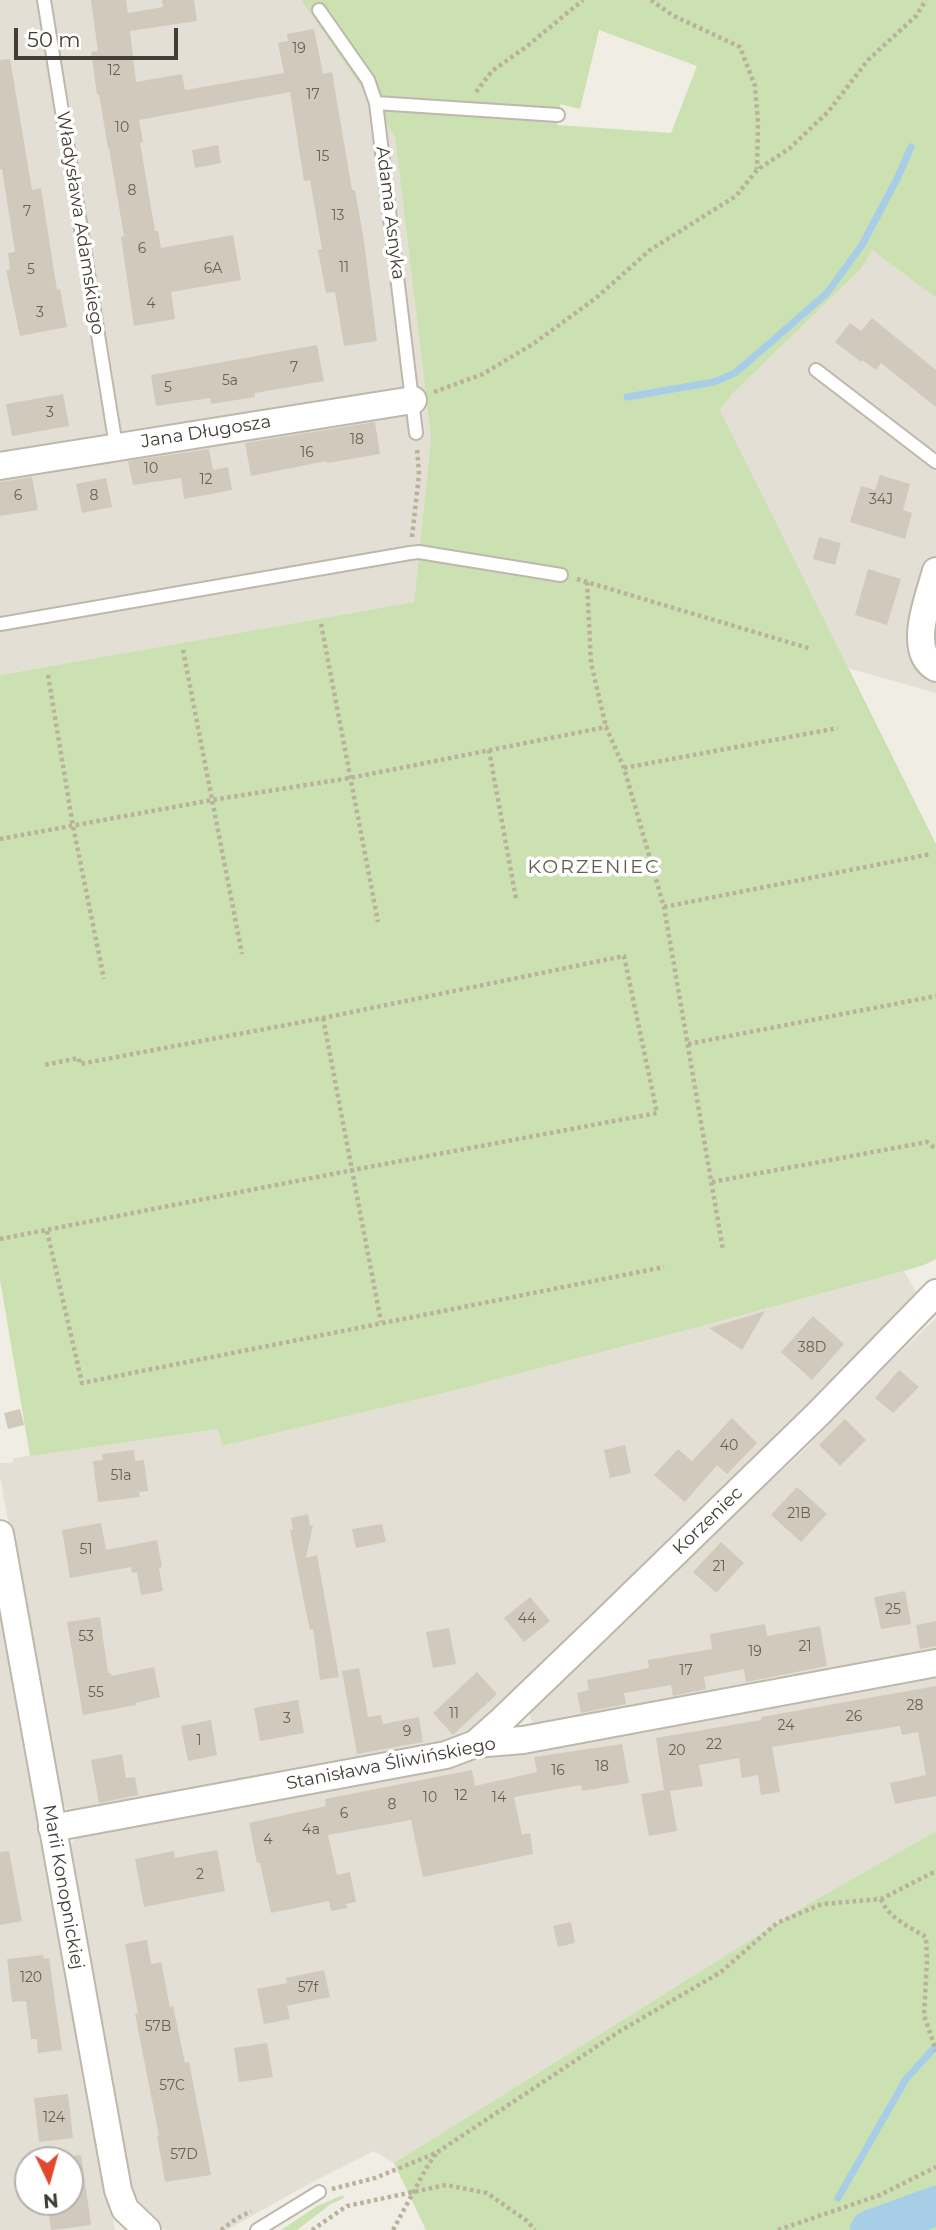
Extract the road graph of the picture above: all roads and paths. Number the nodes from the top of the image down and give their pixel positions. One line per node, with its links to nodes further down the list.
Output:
1 (44, 0): 13 (lane, Władysława Adamskiego)
2 (583, 0): 7 (path)
3 (651, 0): 9 (path)
4 (926, 0): 9 (path)
5 (319, 10): 6 (lane, Adama Asnyka)
6 (376, 103): 7 (lane); 11 (lane, Adama Asnyka)
7 (462, 110): 8 (lane)
8 (558, 115)
9 (757, 170): 11 (path)
10 (816, 370): 14 (lane)
11 (413, 400): 12 (lane, Adama Asnyka); 13 (street, Jana Długosza)
12 (416, 433): 16 (path)
13 (116, 446): 15 (street, Jana Długosza)
14 (936, 462)
15 (0, 466)
16 (410, 553): 18 (lane); 20 (lane)
17 (936, 571): 24 (street)
18 (561, 575): 19 (path)
19 (586, 582): 22 (path); 26 (path)
20 (0, 624)
21 (321, 624): 30 (path)
22 (811, 649)
23 (183, 650): 31 (path)
24 (936, 668)
25 (48, 675): 32 (path)
26 (606, 727): 28 (path); 29 (path)
27 (838, 728): 29 (path)
28 (489, 750): 30 (path); 35 (path)
29 (624, 768): 36 (path)
30 (351, 778): 31 (path); 37 (path)
31 (212, 800): 32 (path); 38 (path)
32 (73, 826): 33 (path); 39 (path)
33 (0, 839)
34 (931, 854): 36 (path)
35 (516, 899)
36 (664, 907): 42 (path)
37 (378, 922)
38 (242, 954)
39 (104, 979)
40 (936, 996): 42 (path)
41 (323, 1018): 43 (path); 45 (path); 45 (path)
42 (688, 1044): 46 (path)
43 (44, 1065)
44 (936, 1149): 46 (path)
45 (353, 1170): 47 (path); 52 (path)
46 (712, 1182): 49 (path)
47 (47, 1231): 48 (path); 52 (path)
48 (0, 1239)
49 (723, 1250)
50 (664, 1267): 52 (path)
51 (936, 1293): 55 (street, Korzeniec)
52 (381, 1322)
53 (0, 1534): 56 (street, Marii Konopnickiej)
54 (936, 1663): 55 (street, Stanisława Śliwińskiego)
55 (475, 1744): 56 (street, Stanisława Śliwińskiego)
56 (52, 1828): 64 (street, Marii Konopnickiej)
57 (936, 1871): 58 (path)
58 (881, 1899): 59 (path); 60 (path)
59 (936, 2051)
60 (436, 2153): 62 (path); 63 (path)
61 (936, 2167): 67 (path)
62 (319, 2192): 71 (lane)
63 (412, 2193): 66 (path); 72 (path); 73 (path)
64 (122, 2204): 68 (street, Marii Konopnickiej); 69 (street)
65 (236, 2219): 70 (path)
66 (315, 2228)
67 (781, 2229)
68 (125, 2230)
69 (147, 2230)
70 (221, 2230)
71 (257, 2230)
72 (393, 2230)
73 (535, 2230)

